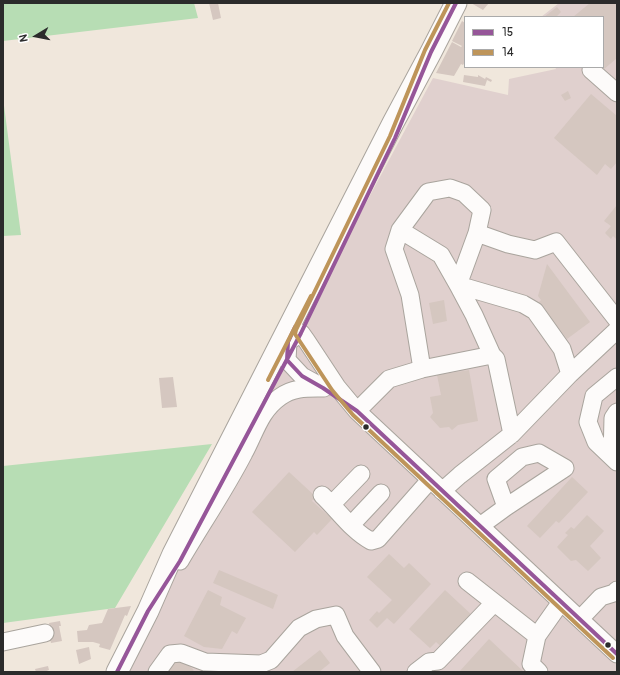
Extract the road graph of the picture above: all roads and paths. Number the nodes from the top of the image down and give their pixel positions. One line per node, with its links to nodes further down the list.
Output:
1 (456, 3): 2 (main road)
2 (431, 52): 5 (main road); 11 (main road)
3 (591, 70): 4 (street)
4 (617, 93)
5 (341, 224): 11 (street); 16 (main road)
6 (400, 230): 7 (street); 8 (street); 13 (street)
7 (477, 233): 8 (street); 9 (street)
8 (458, 285): 12 (street); 14 (street)
9 (617, 320)
10 (617, 330): 14 (street)
11 (292, 345): 16 (street); 17 (street); 18 (street); 28 (main road)
12 (492, 355): 13 (street); 20 (street)
13 (422, 369): 18 (street)
14 (570, 374): 20 (street)
15 (617, 377): 21 (street)
16 (263, 378): 33 (main road)
17 (323, 388): 18 (street); 28 (street)
18 (357, 411): 23 (street)
19 (617, 412): 21 (street)
20 (512, 434): 23 (street)
21 (614, 459)
22 (361, 474): 26 (street)
23 (436, 486): 26 (street); 27 (street)
24 (381, 493): 26 (street)
25 (506, 507): 27 (street)
26 (351, 525)
27 (480, 526): 31 (street)
28 (180, 561): 33 (main road)
29 (467, 581): 32 (street)
30 (617, 590): 34 (street)
31 (561, 602): 34 (street); 36 (street)
32 (494, 603): 36 (street); 42 (street)
33 (148, 610): 39 (main road)
34 (580, 619): 38 (street)
35 (46, 633): 37 (street)
36 (537, 636): 43 (street)
37 (3, 642)
38 (617, 654)
39 (117, 672)
40 (157, 672): 41 (street)
41 (372, 672)
42 (416, 672)
43 (539, 672)

